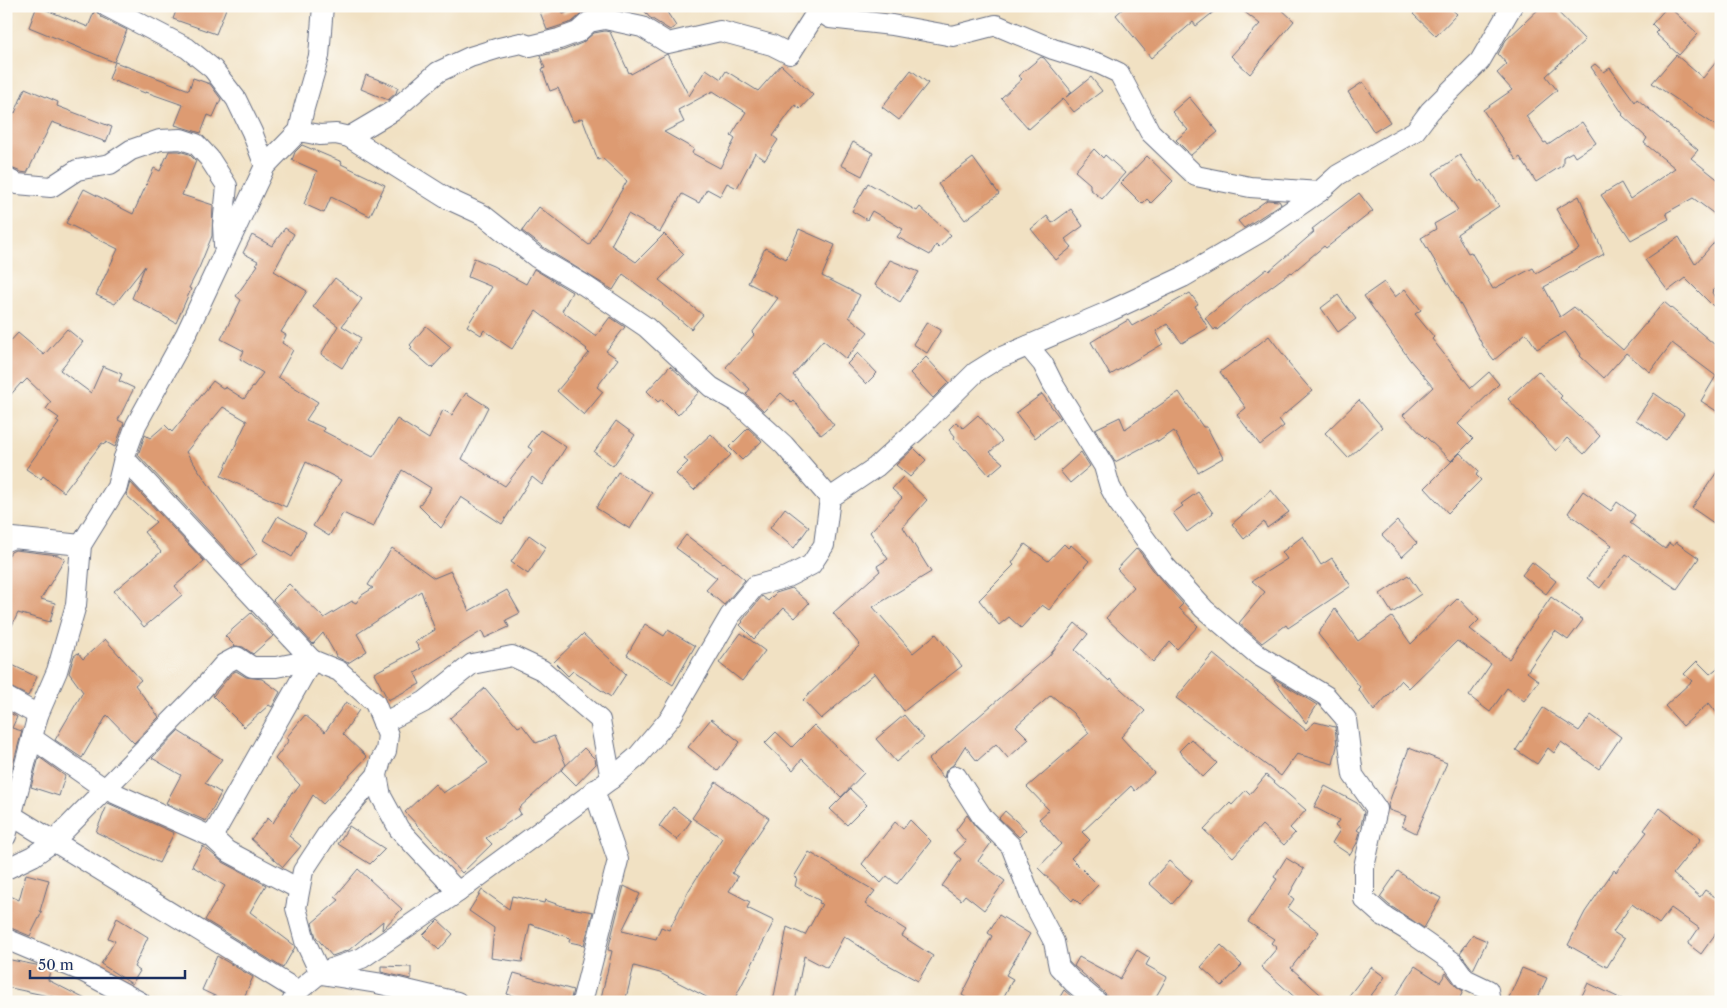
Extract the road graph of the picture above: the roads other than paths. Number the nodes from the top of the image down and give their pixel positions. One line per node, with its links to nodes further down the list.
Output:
1 (106, 6): 6 (street)
2 (323, 6): 4 (street)
3 (1512, 6): 8 (street)
4 (299, 130): 5 (street); 6 (street)
5 (349, 137): 8 (street); 12 (street)
6 (265, 166): 9 (street)
7 (6, 178): 9 (street)
8 (1319, 192): 10 (street)
9 (224, 250): 11 (street)
10 (1028, 346): 12 (street); 38 (street)
11 (124, 458): 14 (street); 15 (street)
12 (830, 498): 22 (street)
13 (6, 541): 14 (street)
14 (81, 545): 17 (street)
15 (312, 660): 18 (street); 23 (street); 26 (street)
16 (6, 697): 17 (street)
17 (38, 714): 19 (street)
18 (383, 723): 20 (street); 22 (street)
19 (32, 738): 23 (street); 24 (street)
20 (377, 775): 29 (street); 30 (street)
21 (956, 776): 37 (street)
22 (603, 785): 30 (street); 36 (street)
23 (105, 789): 26 (street); 27 (street)
24 (8, 814): 25 (street); 27 (street)
25 (6, 836)
26 (212, 837): 29 (street)
27 (54, 841): 28 (street); 33 (street)
28 (6, 869)
29 (300, 889): 32 (street)
30 (458, 892): 32 (street)
31 (6, 939): 34 (street)
32 (320, 973): 33 (street); 35 (street)
33 (295, 996)
34 (140, 1002)
35 (456, 1002)
36 (582, 1002)
37 (1097, 1002)
38 (1490, 1002)

